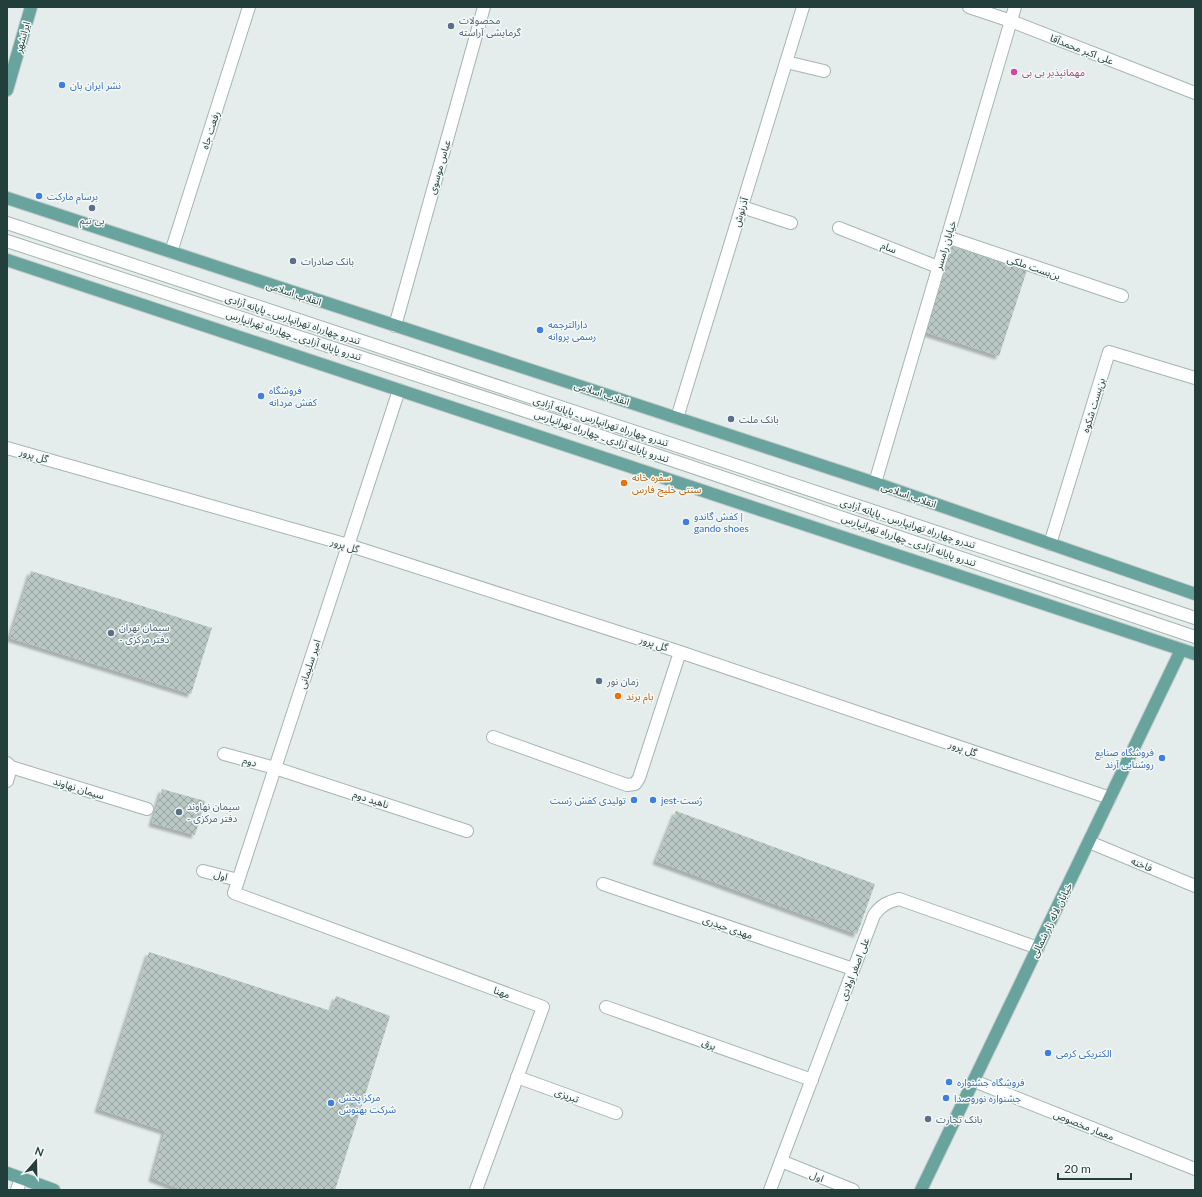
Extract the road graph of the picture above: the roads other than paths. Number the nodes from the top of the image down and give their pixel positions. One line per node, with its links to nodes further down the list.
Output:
1 (31, 7): 10 (main road, ایرانشهر)
2 (249, 7): 19 (street, رفعت جاه)
3 (484, 7): 23 (street, عباس موسوی)
4 (803, 7): 8 (street, آذرنوش)
5 (969, 7): 7 (street, علی اکبر محمدآقا)
6 (1015, 7): 7 (street, خیابان رامسر)
7 (1011, 22): 11 (street, علی اکبر محمدآقا); 17 (street, خیابان رامسر)
8 (786, 62): 9 (street); 13 (street, آذرنوش)
9 (824, 71)
10 (7, 90)
11 (1195, 93)
12 (7, 198): 19 (main road, انقلاب اسلامی)
13 (742, 206): 14 (street); 26 (street, آذرنوش)
14 (791, 223)
15 (7, 224): 32 (street, تندرو چهارراه تهرانپارس ـ پایانه آزادی)
16 (839, 228): 21 (street, سام)
17 (947, 237): 21 (street, خیابان رامسر); 22 (street, بن‌بست ملکی)
18 (7, 241): 33 (street, تندرو پایانه آزادی ـ چهارراه تهرانپارس)
19 (171, 252): 23 (main road, انقلاب اسلامی)
20 (7, 260): 25 (main road)
21 (938, 267): 28 (street, خیابان رامسر)
22 (1122, 296)
23 (395, 326): 26 (main road, انقلاب اسلامی)
24 (1195, 378): 29 (street, بن‌بست شکوه)
25 (399, 390): 30 (street, امیر سلیمانی); 34 (main road)
26 (677, 418): 28 (main road, انقلاب اسلامی)
27 (7, 448): 30 (street, گل پرور)
28 (875, 483): 29 (main road, انقلاب اسلامی)
29 (1050, 544): 31 (main road, انقلاب اسلامی)
30 (348, 545): 35 (street, گل پرور); 40 (street, امیر سلیمانی)
31 (1195, 594)
32 (1195, 618)
33 (1195, 637)
34 (1181, 650): 36 (main road); 42 (main road, خیابان لاله زار شمالی)
35 (680, 652): 37 (street, گل پرور); 42 (street, گل پرور)
36 (1195, 654)
37 (493, 737)
38 (224, 754): 40 (street, دوم)
39 (9, 765): 41 (street); 43 (street, سیمان نهاوند)
40 (275, 768): 44 (street, ناهید دوم); 47 (street, امیر سلیمانی)
41 (7, 781)
42 (1110, 798): 45 (main road, خیابان لاله زار شمالی)
43 (147, 809)
44 (467, 831)
45 (1089, 842): 49 (street, فاخته); 51 (main road, خیابان لاله زار شمالی)
46 (203, 871): 47 (street, اول)
47 (238, 880): 50 (street, امیر سلیمانی)
48 (603, 884): 52 (street, مهدی حیدری)
49 (1195, 886)
50 (278, 909): 54 (street, مهنا)
51 (1038, 948): 52 (street, علی اصغر اولادی); 56 (main road, خیابان لاله زار شمالی)
52 (853, 969): 55 (street, علی اصغر اولادی)
53 (606, 1007): 55 (street, برق)
54 (517, 1077): 57 (street, تبریزی); 64 (street, مهنا)
55 (812, 1080): 58 (street, علی اصغر اولادی)
56 (974, 1081): 59 (street, معمار مخصوص); 67 (main road, خیابان لاله زار شمالی)
57 (616, 1113)
58 (781, 1161): 65 (street, علی اصغر اولادی); 66 (street, اول)
59 (1195, 1169)
60 (7, 1173): 61 (main road)
61 (21, 1178): 62 (street); 63 (main road)
62 (17, 1190)
63 (54, 1190)
64 (476, 1190)
65 (770, 1190)
66 (853, 1190)
67 (922, 1190)

